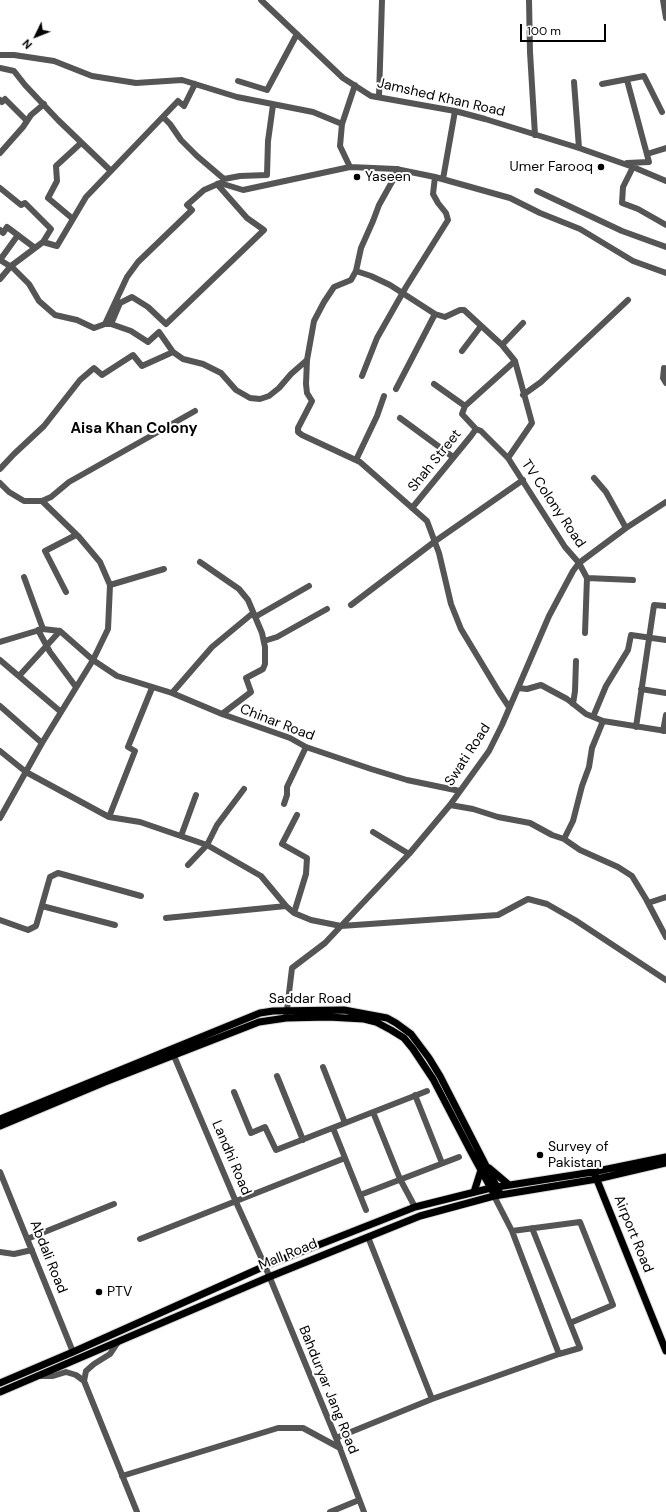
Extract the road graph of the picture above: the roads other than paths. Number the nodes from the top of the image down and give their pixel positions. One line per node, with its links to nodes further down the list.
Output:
1 (262, 0): 6 (street, Jamshed Khan Road)
2 (382, 0): 15 (street)
3 (529, 0): 24 (street)
4 (664, 0): 5 (street)
5 (666, 18)
6 (297, 34): 10 (street); 14 (street, Jamshed Khan Road)
7 (0, 55): 12 (street)
8 (0, 68): 17 (street)
9 (627, 80): 13 (street); 20 (street); 29 (street)
10 (238, 81)
11 (574, 82): 26 (street)
12 (195, 84): 18 (street); 21 (street)
13 (602, 84)
14 (355, 85): 15 (street, Jamshed Khan Road); 23 (street)
15 (379, 97): 19 (street, Jamshed Khan Road)
16 (0, 100): 22 (street)
17 (44, 104): 22 (street); 25 (street)
18 (273, 105): 21 (street); 23 (street)
19 (455, 111): 24 (street, Jamshed Khan Road); 36 (street)
20 (662, 112)
21 (163, 117): 34 (street)
22 (27, 120): 28 (street)
23 (342, 124): 31 (street)
24 (535, 135): 26 (street, Jamshed Khan Road)
25 (81, 143): 34 (street); 41 (street)
26 (579, 148): 30 (street, Jamshed Khan Road)
27 (666, 148): 29 (street)
28 (0, 153)
29 (646, 154): 30 (street)
30 (622, 164): 32 (street, Jamshed Khan Road)
31 (350, 167): 33 (street); 38 (street)
32 (633, 167): 37 (street, Jamshed Khan Road); 42 (street)
33 (398, 169): 35 (street); 49 (street)
34 (111, 171): 41 (street)
35 (435, 177): 36 (street); 52 (street)
36 (443, 179): 50 (street)
37 (666, 181)
38 (217, 184): 56 (street); 56 (street)
39 (0, 188): 45 (street)
40 (537, 191): 46 (street)
41 (73, 219): 45 (street)
42 (666, 225)
43 (0, 230): 44 (street)
44 (18, 235): 47 (street); 48 (street)
45 (43, 242): 47 (street)
46 (666, 247)
47 (35, 248): 48 (street)
48 (11, 266): 51 (street); 56 (street)
49 (356, 271): 52 (street); 61 (street)
50 (666, 272)
51 (0, 279)
52 (403, 294): 54 (street); 64 (street)
53 (628, 300): 68 (street)
54 (434, 314): 57 (street); 67 (street)
55 (523, 323): 58 (street)
56 (108, 324): 60 (street)
57 (481, 326): 58 (street); 59 (street)
58 (502, 345): 62 (street)
59 (462, 351)
60 (173, 352): 61 (street); 77 (street)
61 (307, 360): 76 (street)
62 (515, 361): 68 (street); 70 (street)
63 (664, 368): 65 (street)
64 (362, 376)
65 (666, 383)
66 (434, 384): 70 (street)
67 (396, 389)
68 (523, 395): 75 (street)
69 (384, 396): 76 (street)
70 (465, 406): 73 (street, TV Colony Road)
71 (195, 411): 81 (street)
72 (400, 418): 74 (street)
73 (476, 429): 74 (street, Shah Street); 75 (street, TV Colony Road)
74 (453, 457): 83 (street, Shah Street)
75 (508, 458): 79 (street, TV Colony Road)
76 (356, 460): 83 (street)
77 (0, 469)
78 (594, 478): 84 (street)
79 (523, 480): 86 (street); 88 (street, TV Colony Road)
80 (0, 483): 81 (street)
81 (42, 501): 85 (street)
82 (666, 502): 84 (street, Swati Road)
83 (412, 508): 86 (street)
84 (626, 528): 88 (street, Swati Road)
85 (76, 534): 93 (street); 95 (street)
86 (434, 542): 96 (street); 120 (street)
87 (200, 562): 99 (street)
88 (579, 563): 91 (street, TV Colony Road); 114 (street, Swati Road)
89 (164, 569): 93 (street)
90 (24, 576): 100 (street)
91 (587, 578): 92 (street); 102 (street)
92 (633, 580)
93 (110, 585): 108 (street)
94 (309, 586): 99 (street)
95 (66, 592)
96 (351, 604)
97 (666, 606): 103 (street)
98 (327, 609): 105 (street)
99 (254, 615): 105 (street); 116 (street)
100 (40, 629): 101 (street); 106 (street); 107 (street)
101 (60, 632): 107 (street); 108 (street, Chinar Road)
102 (585, 634)
103 (648, 636): 104 (street); 115 (street); 124 (street)
104 (666, 640)
105 (264, 641): 122 (street)
106 (0, 642)
107 (46, 646): 111 (street); 112 (street)
108 (93, 660): 112 (street); 113 (street, Chinar Road)
109 (576, 661): 118 (street)
110 (1, 663): 111 (street)
111 (19, 676): 121 (street)
112 (76, 686): 121 (street)
113 (152, 688): 116 (street, Chinar Road); 138 (street)
114 (518, 688): 118 (street); 120 (street, Swati Road)
115 (641, 689): 117 (street); 126 (street)
116 (172, 693): 122 (street, Chinar Road)
117 (666, 694)
118 (574, 704): 124 (street)
119 (0, 706): 128 (street)
120 (509, 708): 133 (street, Swati Road)
121 (61, 712): 128 (street)
122 (222, 714): 129 (street, Chinar Road)
123 (666, 715): 127 (street)
124 (594, 717): 125 (street)
125 (603, 721): 126 (street); 142 (street)
126 (636, 727): 127 (street)
127 (664, 731)
128 (42, 743): 131 (street)
129 (306, 746): 133 (street, Chinar Road); 135 (street)
130 (0, 750): 131 (street)
131 (26, 772): 138 (street); 139 (street)
132 (244, 788): 143 (street)
133 (460, 791): 136 (street, Swati Road)
134 (196, 795): 141 (street)
135 (284, 804)
136 (450, 805): 142 (street); 144 (street, Swati Road)
137 (297, 815): 151 (street)
138 (109, 817): 141 (street)
139 (0, 818)
140 (373, 832): 144 (street)
141 (180, 836): 143 (street)
142 (564, 839): 148 (street)
143 (206, 845): 145 (street); 150 (street)
144 (409, 854): 155 (street, Swati Road)
145 (188, 865)
146 (141, 896): 149 (street)
147 (666, 897): 148 (street)
148 (648, 903): 156 (street)
149 (42, 906): 153 (street); 154 (street)
150 (286, 906): 151 (street); 152 (street)
151 (294, 913): 155 (street)
152 (166, 918)
153 (0, 920)
154 (115, 925)
155 (341, 926): 157 (street); 158 (street, Swati Road)
156 (666, 937)
157 (666, 980)
158 (286, 1014): 159 (main road); 176 (main road)
159 (172, 1052): 166 (main road); 168 (main road); 186 (street, Landhi Road)
160 (323, 1068): 167 (street)
161 (277, 1076): 170 (street)
162 (427, 1090): 164 (street)
163 (234, 1092): 170 (street)
164 (415, 1096): 165 (street); 175 (street)
165 (373, 1112): 167 (street); 179 (street)
166 (0, 1119)
167 (345, 1123): 169 (street)
168 (0, 1126)
169 (333, 1128): 170 (street); 173 (street)
170 (302, 1140)
171 (459, 1157): 175 (street)
172 (666, 1157): 178 (main road, Mall Road)
173 (345, 1158): 184 (street); 186 (street)
174 (666, 1163): 180 (main road, Mall Road)
175 (442, 1164): 179 (street)
176 (483, 1168): 181 (main road); 182 (main road); 183 (main road)
177 (0, 1172): 193 (street, Abdali Road)
178 (593, 1172): 180 (main road, Airport Road); 181 (main road, Mall Road)
179 (400, 1179): 184 (street); 188 (street)
180 (597, 1179): 185 (main road, Mall Road); 201 (main road, Airport Road)
181 (509, 1185): 182 (main road, Mall Road)
182 (494, 1187): 183 (main road, Mall Road); 185 (main road)
183 (474, 1192): 188 (main road, Mall Road)
184 (360, 1195): 189 (street)
185 (497, 1195): 191 (street); 192 (main road, Mall Road)
186 (236, 1202): 194 (street); 197 (street, Landhi Road)
187 (114, 1204): 193 (street)
188 (414, 1207): 197 (main road, Mall Road)
189 (366, 1210)
190 (532, 1228): 191 (street); 199 (street); 199 (street)
191 (512, 1231): 203 (street)
192 (368, 1237): 198 (main road, Mall Road); 208 (street)
193 (27, 1239): 195 (street, Abdali Road)
194 (140, 1239)
195 (32, 1250): 196 (street); 202 (street, Abdali Road)
196 (0, 1252)
197 (265, 1266): 198 (street, Landhi Road); 202 (main road, Mall Road)
198 (269, 1277): 200 (main road, Mall Road); 209 (street, Bahduryar Jang Road)
199 (570, 1323): 203 (street)
200 (118, 1342): 204 (main road, Mall Road); 205 (street)
201 (666, 1351)
202 (73, 1352): 206 (main road, Mall Road)
203 (559, 1354): 208 (street)
204 (37, 1376): 205 (street); 207 (main road, Mall Road)
205 (84, 1381): 211 (street)
206 (0, 1383)
207 (0, 1392)
208 (432, 1399): 209 (street)
209 (336, 1438): 210 (street, Bahduryar Jang Road)
210 (340, 1448): 211 (street); 212 (street, Bahduryar Jang Road)
211 (122, 1476): 213 (street)
212 (359, 1500): 214 (street); 215 (street, Bahduryar Jang Road)
213 (137, 1512)
214 (330, 1512)
215 (364, 1512)

